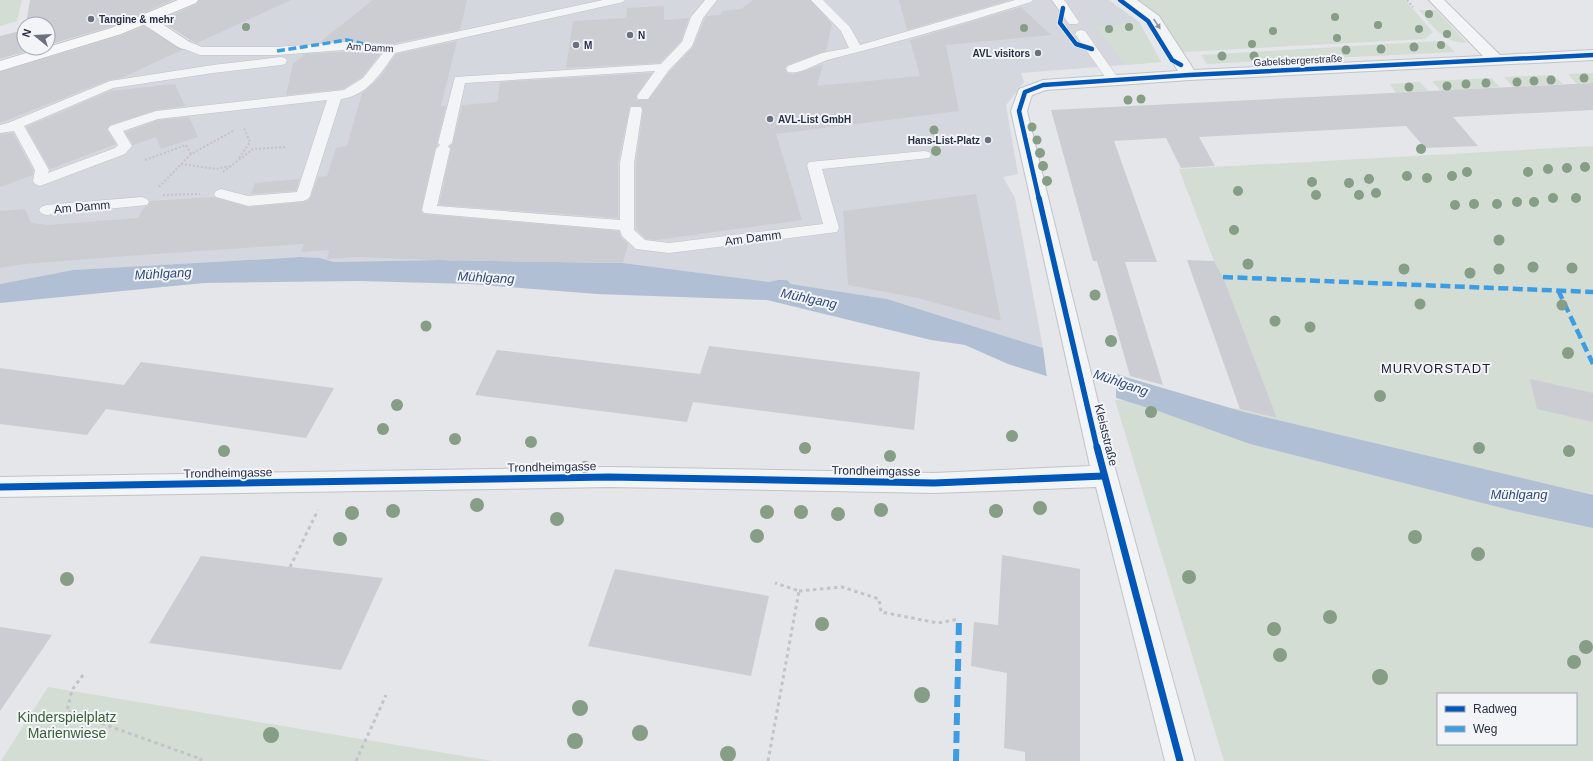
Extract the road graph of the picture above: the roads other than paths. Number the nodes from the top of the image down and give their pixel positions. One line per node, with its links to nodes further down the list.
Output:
1 (191, 0): 10 (main road)
2 (619, 0): 9 (lane, Am Damm)
3 (710, 0): 19 (lane)
4 (817, 0): 15 (lane)
5 (1026, 0): 15 (lane)
6 (1058, 0): 11 (lane)
7 (1127, 0): 21 (street, one-way to 21)
8 (1436, 0): 17 (street)
9 (596, 2): 14 (lane, Am Damm)
10 (145, 19): 13 (street, Am Damm); 18 (main road)
11 (1073, 22)
12 (1081, 34): 22 (lane)
13 (183, 44): 14 (lane, Am Damm)
14 (391, 50): 23 (lane); 27 (lane)
15 (856, 50): 20 (lane)
16 (1593, 55): 17 (street, Gabelsbergerstraße)
17 (1496, 60): 21 (street, Gabelsbergerstraße)
18 (0, 66)
19 (665, 68): 24 (lane); 32 (lane)
20 (792, 68)
21 (1189, 75): 22 (street, Gabelsbergerstraße)
22 (1114, 81): 26 (street, Gabelsbergerstraße)
23 (335, 96): 27 (lane); 29 (lane)
24 (643, 96)
25 (636, 110): 32 (lane)
26 (1019, 111): 33 (street, Kleiststraße)
27 (5, 128)
28 (924, 155): 32 (lane, Am Damm)
29 (221, 194)
30 (147, 198): 31 (lane, Am Damm)
31 (46, 210)
32 (627, 226)
33 (1104, 476): 34 (street, Trondheimgasse); 35 (street, Kleiststraße)
34 (0, 487)
35 (1180, 761)

